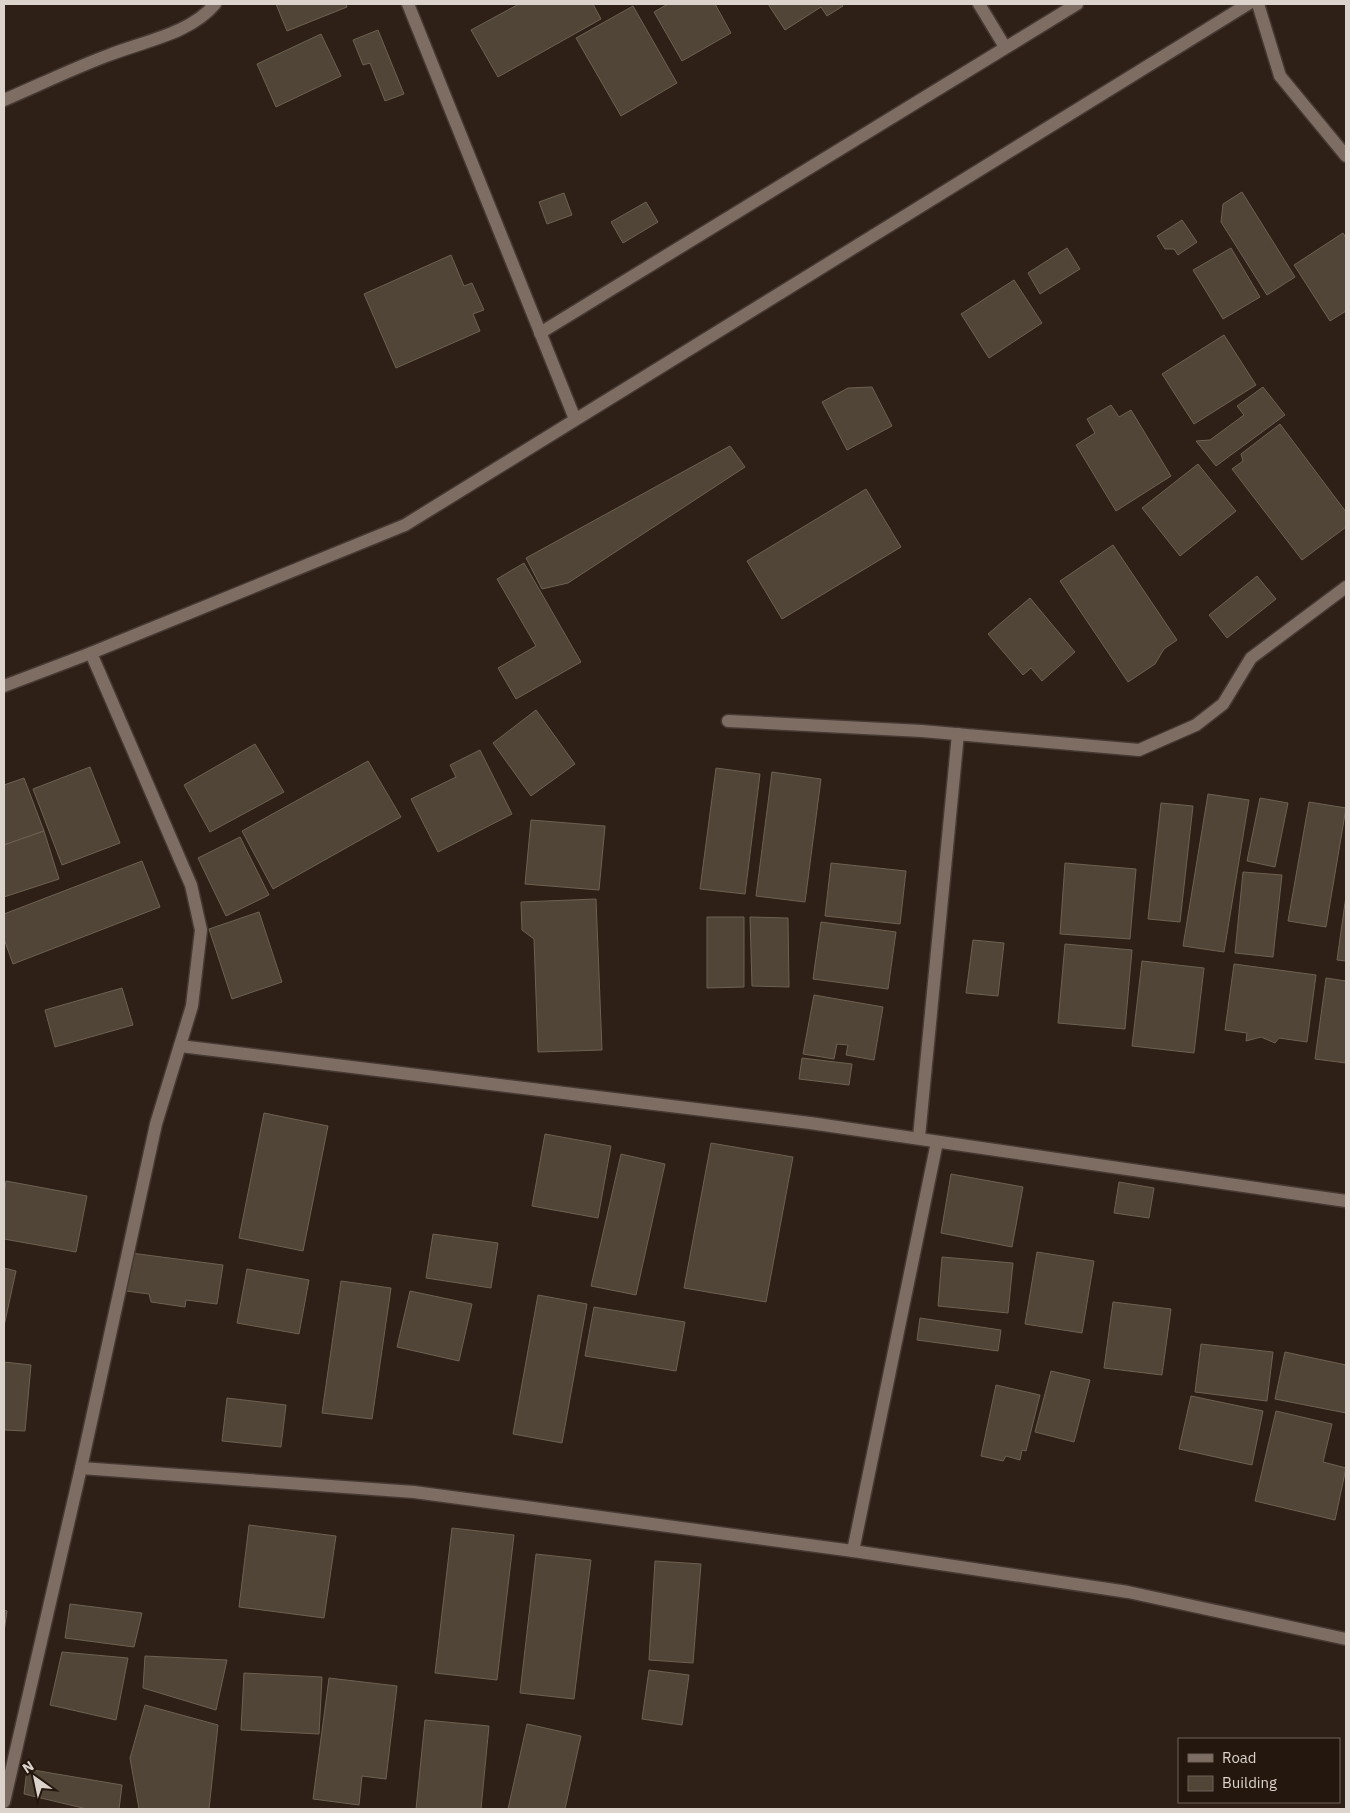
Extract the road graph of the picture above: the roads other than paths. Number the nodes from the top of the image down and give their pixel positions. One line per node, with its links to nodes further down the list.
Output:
1 (215, 4): 8 (street)
2 (408, 4): 10 (street)
3 (979, 4): 7 (street)
4 (1248, 4): 11 (street)
5 (1258, 4): 9 (street)
6 (1069, 6): 7 (street)
7 (1005, 47): 10 (street)
8 (4, 100)
9 (1346, 156)
10 (540, 333): 11 (street)
11 (575, 419): 13 (street)
12 (1346, 587): 16 (street)
13 (91, 652): 14 (street); 17 (street)
14 (4, 686)
15 (728, 721): 16 (street)
16 (958, 734): 18 (street)
17 (180, 1046): 18 (street); 21 (street)
18 (919, 1137): 19 (street)
19 (937, 1142): 20 (street); 22 (street)
20 (1346, 1201)
21 (81, 1468): 22 (street); 24 (street)
22 (853, 1551): 23 (street)
23 (1346, 1639)
24 (4, 1802)

